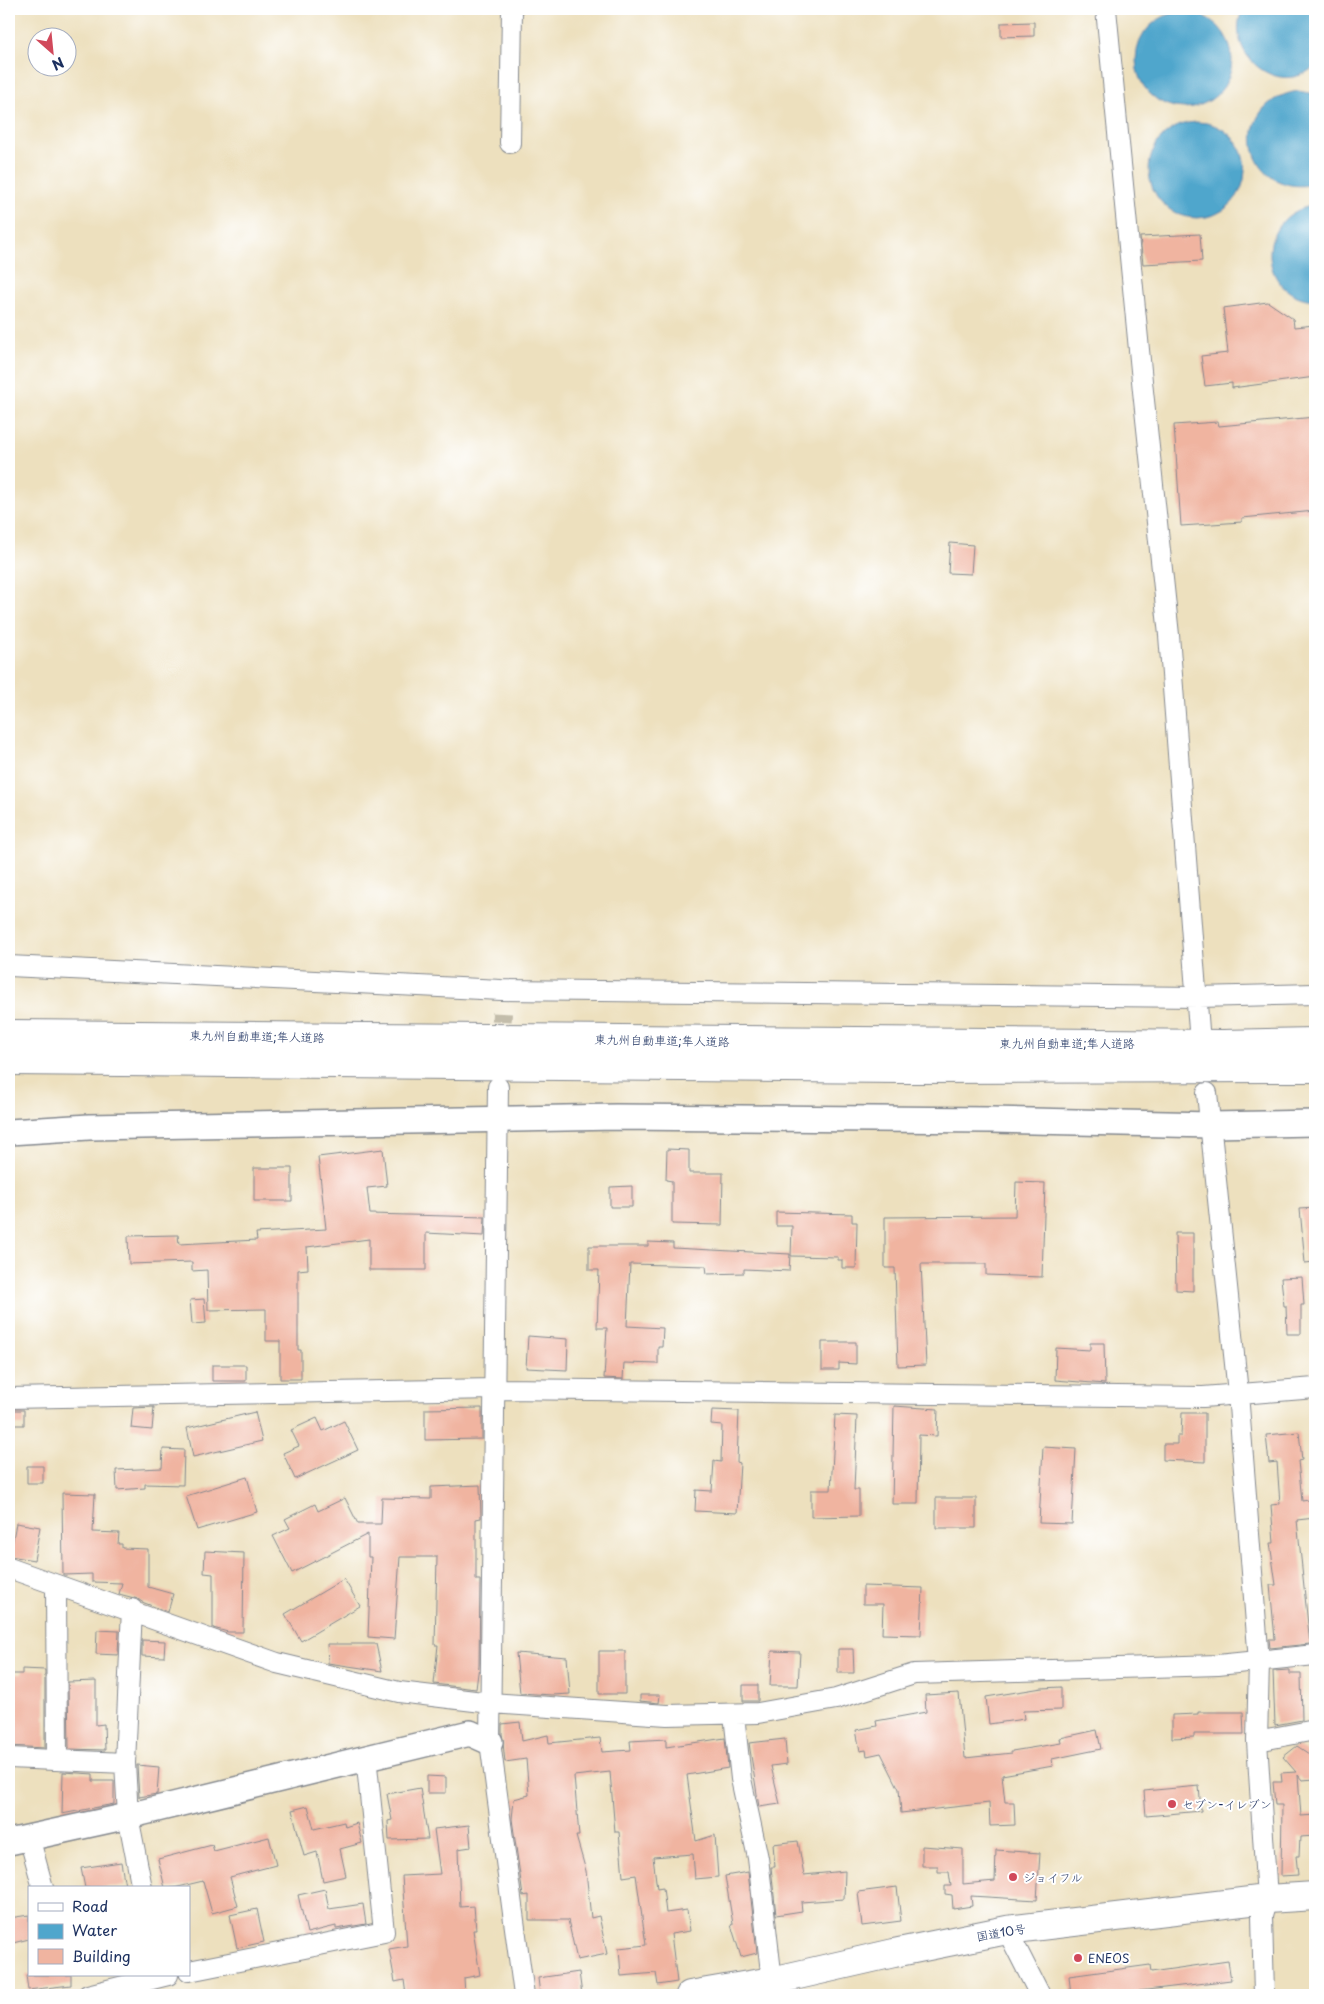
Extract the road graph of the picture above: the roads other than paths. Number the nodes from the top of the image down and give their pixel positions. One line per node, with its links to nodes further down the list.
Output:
1 (512, 9): 3 (street)
2 (1106, 9): 6 (street)
3 (510, 143)
4 (9, 966): 6 (street)
5 (1315, 994): 6 (street)
6 (1198, 997): 7 (street)
7 (1199, 1030)
8 (9, 1034): 9 (highway, 東九州自動車道;隼人道路)
9 (1315, 1042)
10 (9, 1061): 11 (highway, 東九州自動車道;隼人道路)
11 (1315, 1068)
12 (498, 1087): 14 (street)
13 (1207, 1093): 16 (street)
14 (497, 1119): 16 (street); 17 (street); 19 (street)
15 (1315, 1123): 16 (street)
16 (1211, 1125): 20 (street)
17 (9, 1132)
18 (1315, 1388): 20 (street)
19 (495, 1389): 20 (street); 21 (street); 27 (street)
20 (1238, 1393): 26 (street)
21 (9, 1398)
22 (9, 1568): 23 (street)
23 (56, 1586): 24 (street); 34 (street)
24 (132, 1609): 27 (street); 35 (street)
25 (1315, 1655): 26 (street)
26 (1259, 1662): 28 (street); 31 (street)
27 (491, 1703): 28 (street); 30 (street)
28 (734, 1715): 45 (street)
29 (1315, 1730): 31 (street)
30 (490, 1742): 32 (street); 47 (street)
31 (1257, 1742): 41 (street)
32 (366, 1756): 36 (street); 43 (street)
33 (9, 1758): 34 (street)
34 (57, 1759): 35 (street)
35 (125, 1763): 36 (street)
36 (128, 1816): 37 (street); 39 (street)
37 (19, 1840): 38 (street)
38 (43, 1886)
39 (142, 1886)
40 (1315, 1896): 41 (highway, 国道10号)
41 (1267, 1899): 42 (highway, 国道10号); 50 (street)
42 (1007, 1930): 45 (highway, 国道10号); 49 (street)
43 (190, 1971)
44 (162, 1976): 46 (street)
45 (772, 1981): 48 (highway, 国道10号)
46 (88, 1995)
47 (524, 1995)
48 (690, 1995)
49 (1040, 1995)
50 (1264, 1995)

